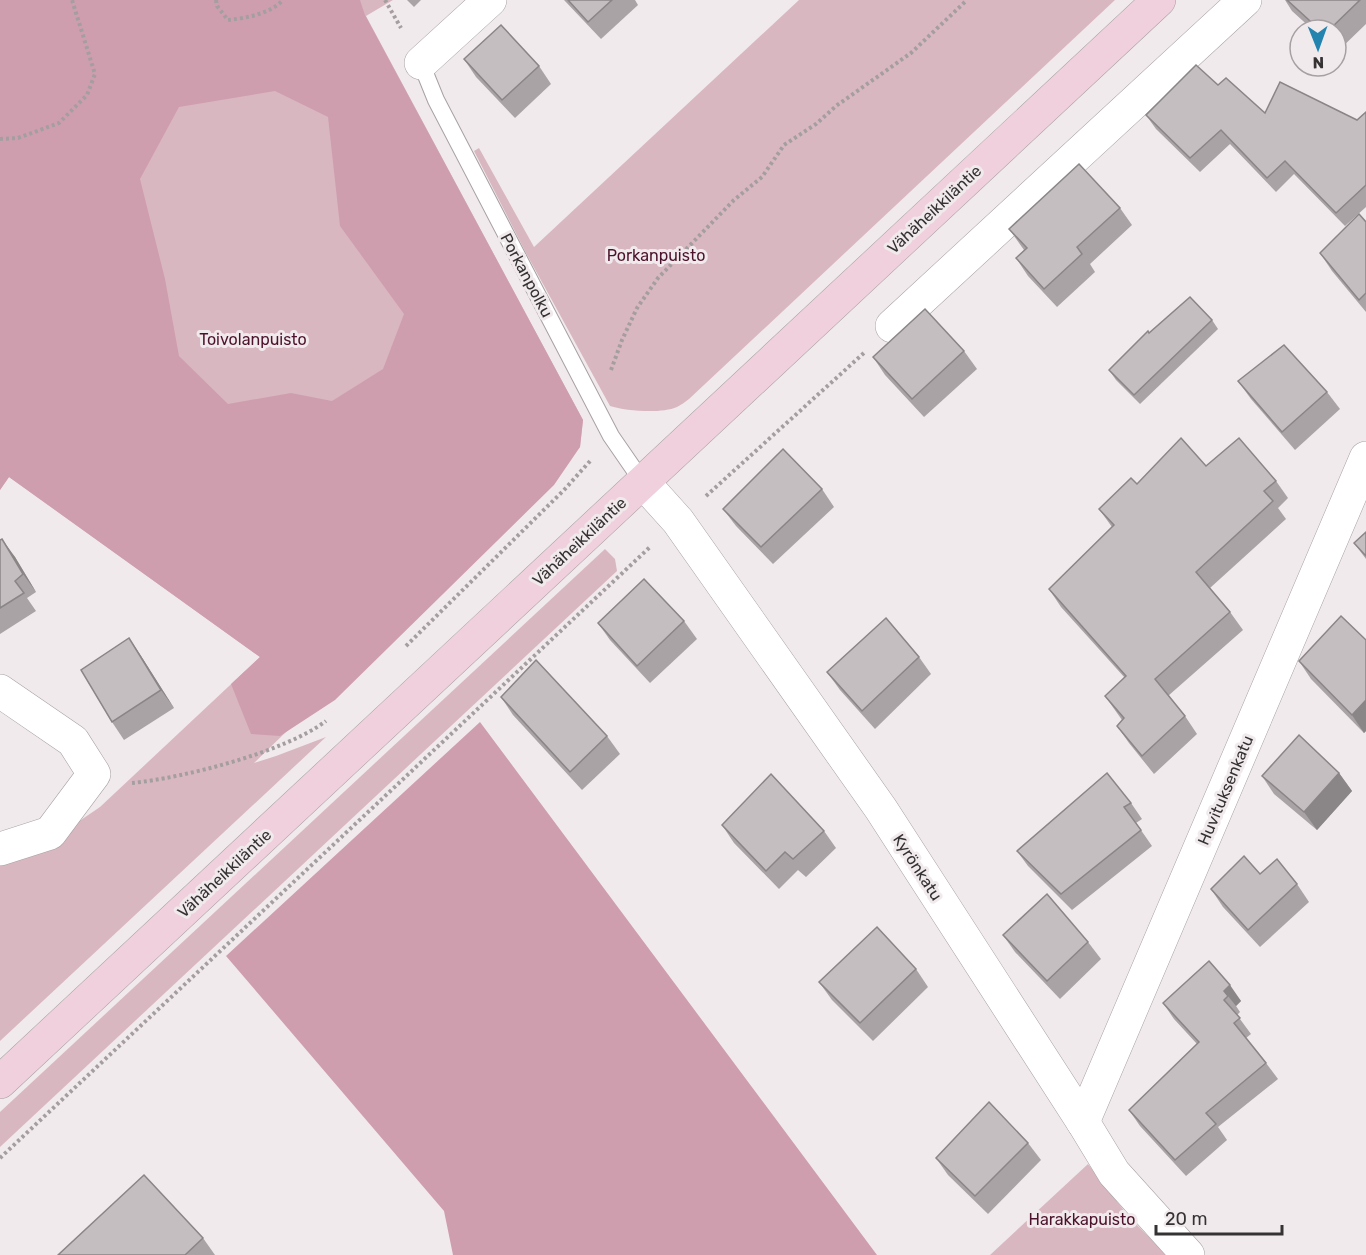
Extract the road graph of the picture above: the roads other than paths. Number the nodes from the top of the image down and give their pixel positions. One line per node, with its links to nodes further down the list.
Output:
1 (490, 0): 4 (street)
2 (1159, 0): 7 (street, Vähäheikkiläntie)
3 (1245, 0): 5 (street)
4 (421, 63): 7 (lane, Porkanpolku)
5 (892, 326)
6 (1366, 458): 11 (street, Huvituksenkatu)
7 (642, 482): 10 (street, Vähäheikkiläntie); 11 (street, Kyrönkatu)
8 (0, 691): 9 (street)
9 (0, 849)
10 (0, 1082)
11 (1083, 1122): 12 (street, Kyrönkatu)
12 (1188, 1255)

